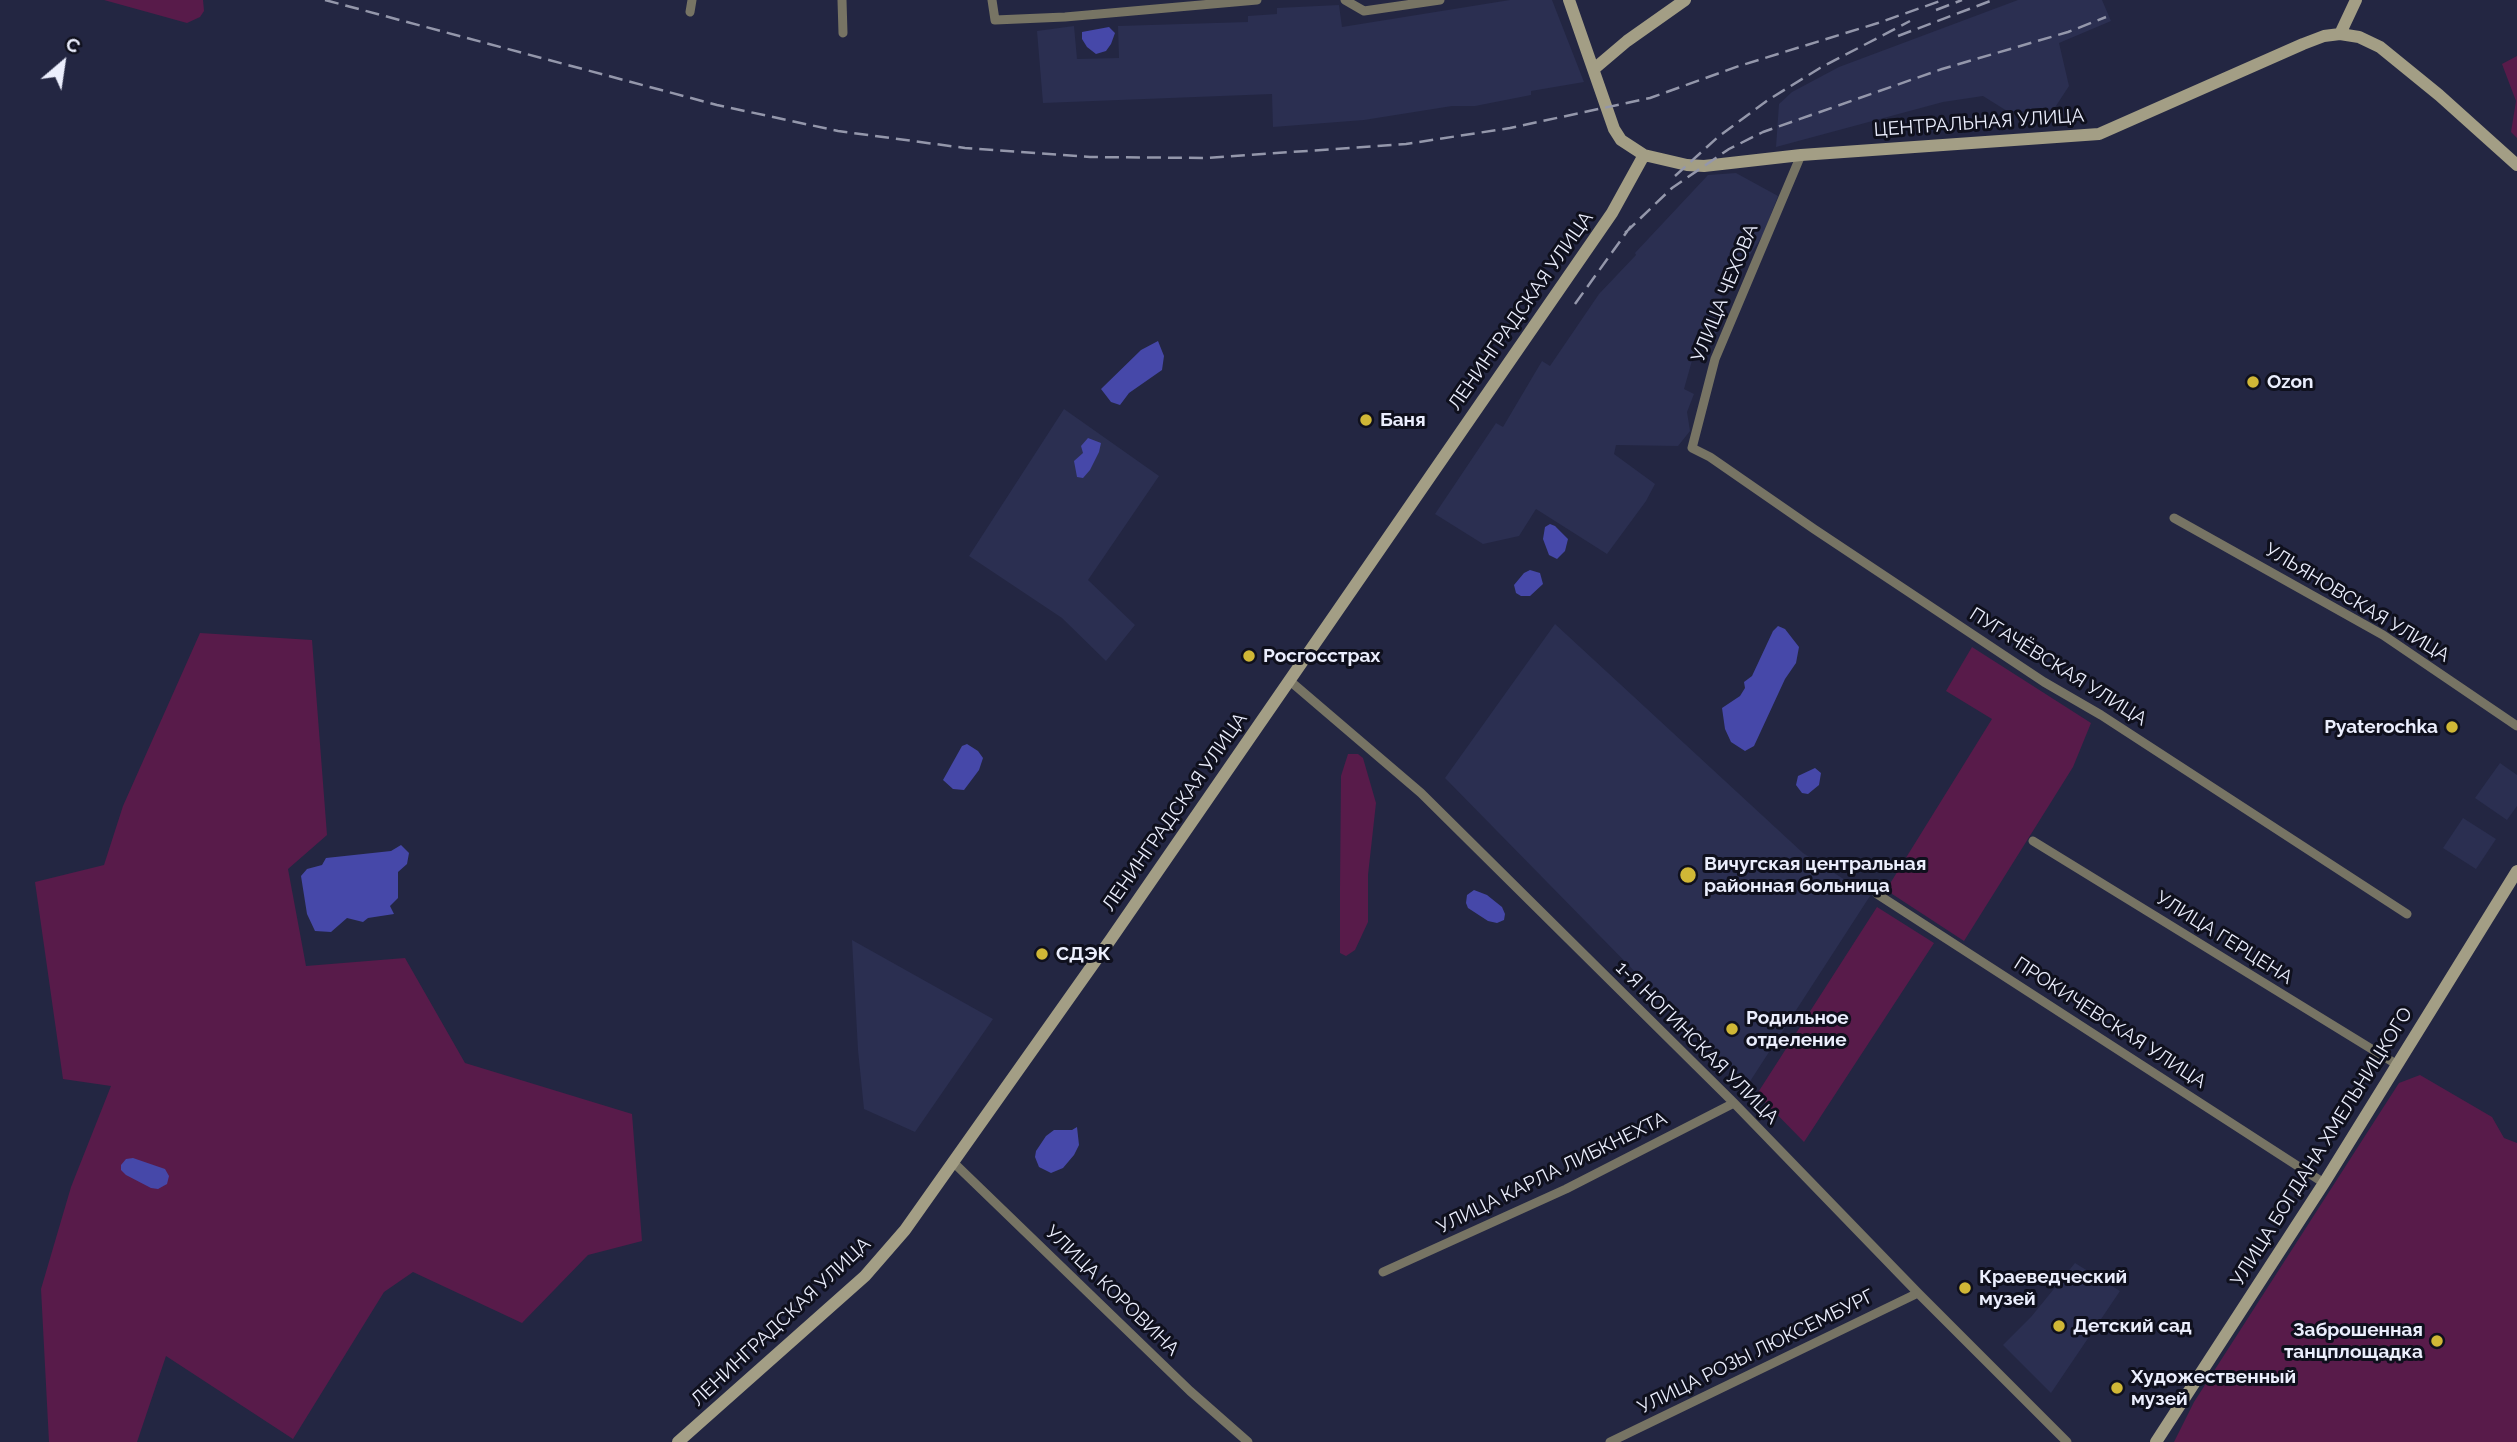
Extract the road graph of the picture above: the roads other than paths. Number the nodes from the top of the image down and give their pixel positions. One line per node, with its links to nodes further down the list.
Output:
1 (692, 0): 11 (street)
2 (842, 0): 12 (street)
3 (992, 0): 10 (street)
4 (1257, 0): 10 (street)
5 (1345, 0): 6 (street)
6 (1440, 0)
7 (1569, 0): 14 (main road)
8 (1685, 0): 14 (main road)
9 (2356, 0): 13 (main road)
10 (1136, 5)
11 (690, 12)
12 (843, 33)
13 (2340, 34): 16 (main road, ЦЕНТРАЛЬНАЯ УЛИЦА); 17 (main road)
14 (1594, 69): 15 (main road)
15 (1644, 155): 16 (main road, ЦЕНТРАЛЬНАЯ УЛИЦА); 20 (main road, ЛЕНИНГРАДСКАЯ УЛИЦА)
16 (1801, 155): 18 (street, УЛИЦА ЧЕХОВА)
17 (2517, 165)
18 (1692, 448): 25 (street, ПУГАЧЁВСКАЯ УЛИЦА)
19 (2174, 518): 21 (street, УЛЬЯНОВСКАЯ УЛИЦА)
20 (1290, 681): 27 (street, 1-Я НОГИНСКАЯ УЛИЦА); 28 (main road, ЛЕНИНГРАДСКАЯ УЛИЦА)
21 (2517, 726)
22 (2033, 841): 26 (street, УЛИЦА ГЕРЦЕНА)
23 (2517, 871): 26 (main road, УЛИЦА БОГДАНА ХМЕЛЬНИЦКОГО)
24 (1877, 894): 29 (street, ПРОКИЧЕВСКАЯ УЛИЦА)
25 (2407, 914)
26 (2396, 1065): 29 (main road, УЛИЦА БОГДАНА ХМЕЛЬНИЦКОГО)
27 (1734, 1103): 30 (street, УЛИЦА КАРЛА ЛИБКНЕХТА); 31 (street, 1-Я НОГИНСКАЯ УЛИЦА)
28 (954, 1163): 32 (main road, ЛЕНИНГРАДСКАЯ УЛИЦА); 33 (street, УЛИЦА КОРОВИНА)
29 (2324, 1183): 36 (main road, УЛИЦА БОГДАНА ХМЕЛЬНИЦКОГО)
30 (1383, 1272)
31 (1918, 1293): 34 (street, УЛИЦА РОЗЫ ЛЮКСЕМБУРГ); 35 (street, 1-Я НОГИНСКАЯ УЛИЦА)
32 (678, 1442)
33 (1248, 1442)
34 (1610, 1442)
35 (2067, 1442)
36 (2156, 1442)

